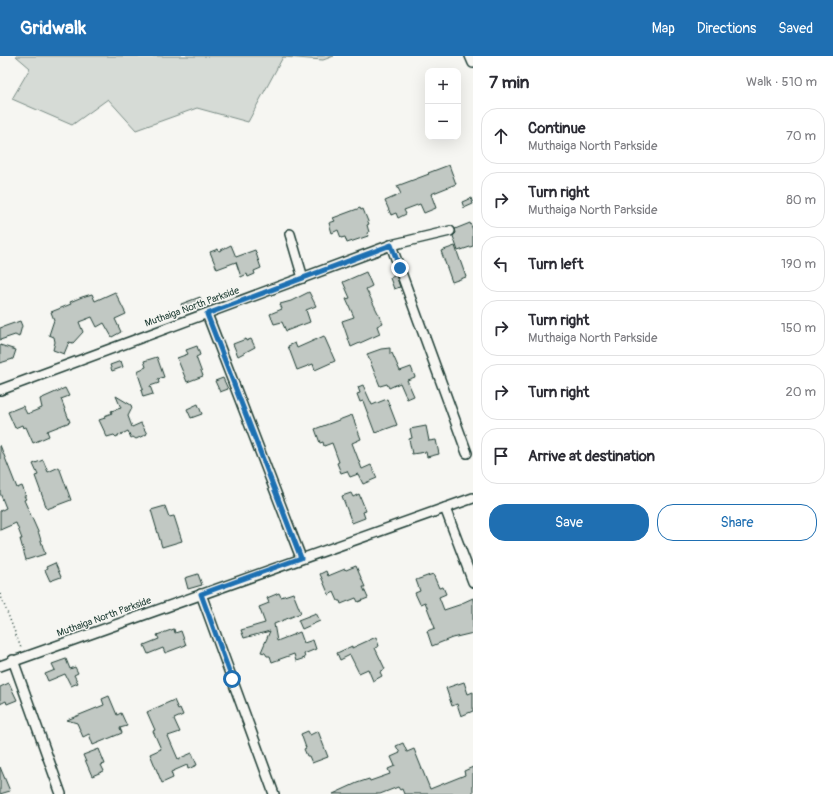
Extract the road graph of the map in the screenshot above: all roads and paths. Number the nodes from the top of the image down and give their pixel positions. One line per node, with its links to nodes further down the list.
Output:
1 (470, 56): 2 (street)
2 (473, 63)
3 (450, 231): 5 (street, Muthaiga North Parkside)
4 (290, 234): 6 (street)
5 (391, 245): 6 (street, Muthaiga North Parkside); 9 (street)
6 (303, 278): 7 (street, Muthaiga North Parkside)
7 (207, 314): 8 (street, Muthaiga North Parkside); 12 (street)
8 (0, 390)
9 (467, 453)
10 (473, 498): 11 (street, Muthaiga North Parkside)
11 (445, 508): 12 (street, Muthaiga North Parkside); 13 (street)
12 (301, 558): 15 (street, Muthaiga North Parkside)
13 (473, 582)
14 (0, 594): 16 (path)
15 (201, 594): 16 (street, Muthaiga North Parkside); 19 (street)
16 (24, 657): 17 (street, Muthaiga North Parkside)
17 (13, 660): 18 (street, Muthaiga North Parkside); 20 (street)
18 (0, 666)
19 (271, 793)
20 (61, 794)

